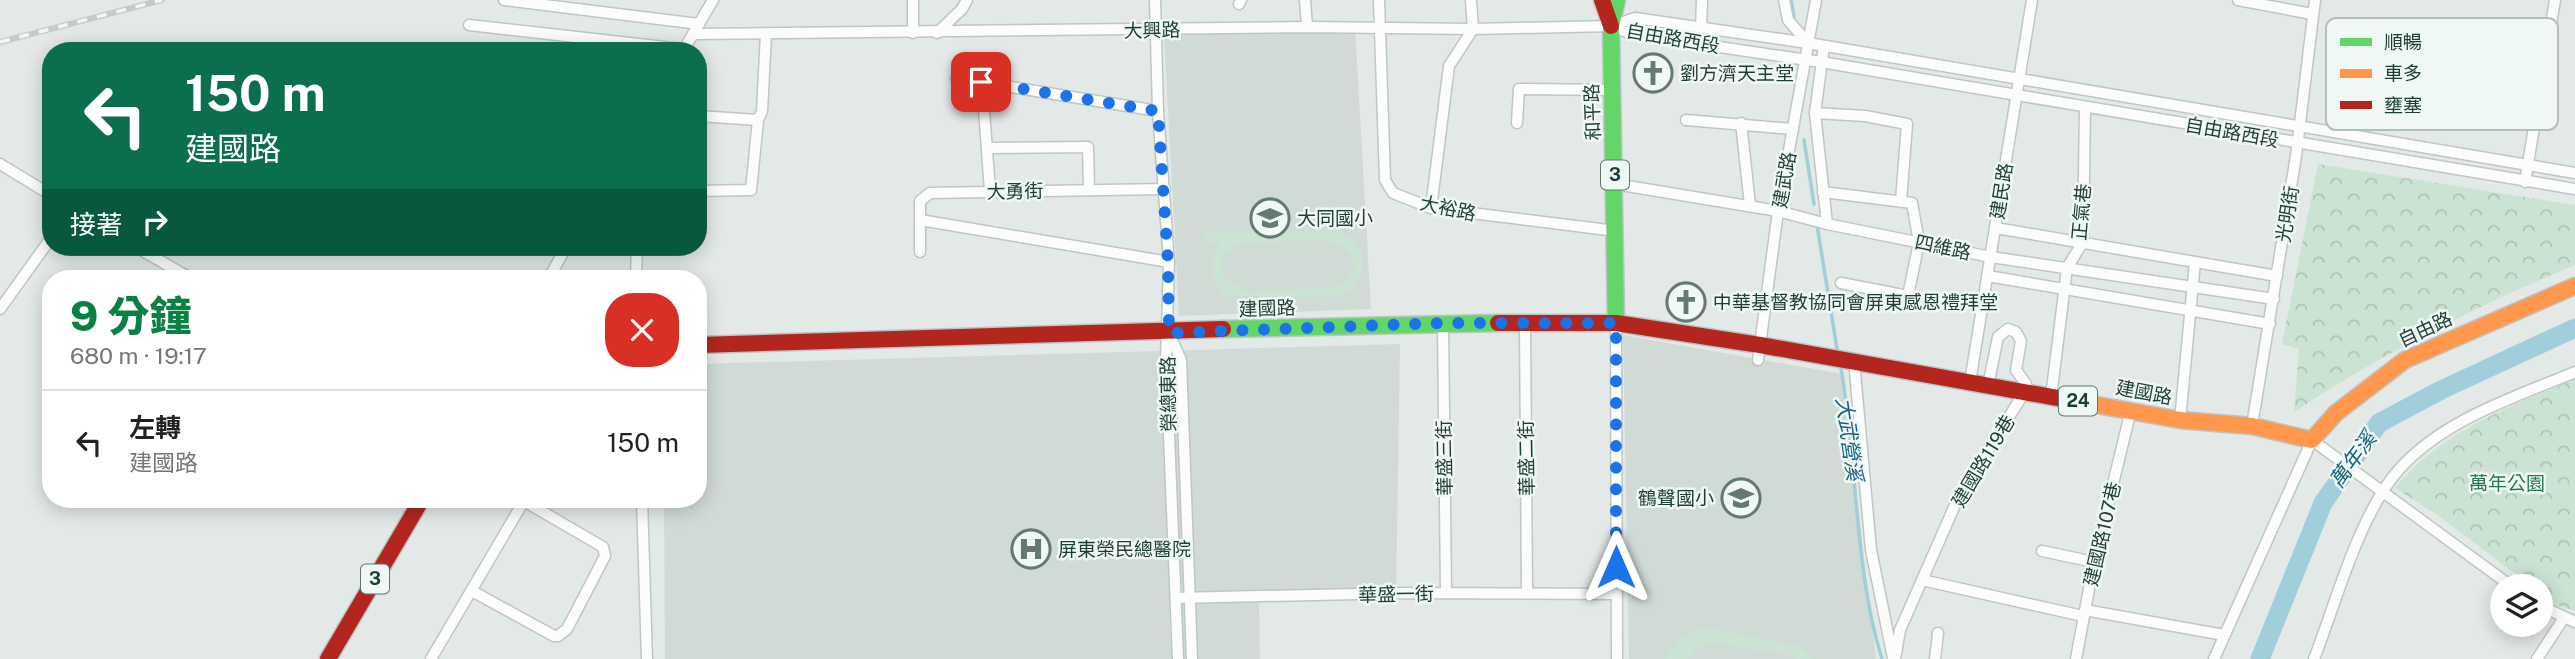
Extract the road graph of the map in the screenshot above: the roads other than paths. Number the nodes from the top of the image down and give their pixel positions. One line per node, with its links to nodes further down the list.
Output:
1 (504, 0): 20 (street)
2 (713, 0): 20 (street)
3 (913, 0): 28 (street)
4 (967, 0): 29 (street)
5 (1154, 0): 27 (street)
6 (1305, 0): 23 (street)
7 (1379, 0): 25 (street, 大裕路)
8 (1471, 0): 26 (street)
9 (1602, 0): 22 (main road, 和平路 / 3)
10 (1617, 0): 22 (main road, 和平路 / 3)
11 (1702, 0): 24 (street)
12 (1784, 0): 34 (street)
13 (1816, 0): 34 (street, 建武路)
14 (2032, 0): 39 (street, 建民路)
15 (2238, 0): 18 (street)
16 (2315, 0): 18 (street, 光明街)
17 (2555, 0): 19 (street)
18 (2312, 14): 51 (street, 光明街)
19 (2552, 18)
20 (699, 24): 30 (street)
21 (469, 25): 32 (street)
22 (1611, 26): 24 (street, 自由路西段); 26 (street, 大興路); 36 (street, 自由路西段); 40 (main road, 和平路 / 3)
23 (1307, 27): 25 (street, 大興路); 27 (street, 大興路)
24 (1701, 27): 34 (street, 自由路西段)
25 (1379, 28): 26 (street, 大興路); 70 (street, 大裕路)
26 (1474, 29): 70 (street)
27 (1155, 30): 29 (street, 大興路); 44 (street)
28 (913, 33): 29 (street, 大興路); 31 (street, 大興路)
29 (937, 33)
30 (693, 34): 31 (street, 大興路); 33 (street)
31 (766, 34): 47 (street)
32 (615, 42)
33 (688, 42)
34 (1808, 43): 35 (street, 自由路西段); 36 (street, 建武路)
35 (1824, 46): 37 (street); 39 (street, 自由路西段)
36 (1804, 59): 37 (street, 自由路西段); 52 (street, 建武路)
37 (1821, 61): 41 (street, 自由路西段); 45 (street)
38 (956, 78): 44 (street)
39 (2019, 78): 41 (street, 建民路); 51 (street, 自由路西段)
40 (1612, 90): 49 (street); 60 (main road, 和平路 / 3)
41 (2016, 95): 42 (street, 自由路西段); 74 (street, 建民路)
42 (2085, 107): 54 (street, 自由路西段); 77 (street, 正氣巷)
43 (984, 110): 55 (street)
44 (1158, 111): 61 (street)
45 (1815, 113): 67 (street); 68 (street)
46 (707, 117): 47 (street)
47 (758, 120): 65 (street)
48 (1686, 120): 50 (street)
49 (1517, 123)
50 (1741, 123): 52 (street); 69 (street)
51 (2298, 127): 54 (street, 光明街); 57 (street, 自由路西段)
52 (1793, 129): 71 (street, 建武路)
53 (2534, 130): 57 (street)
54 (2297, 143): 59 (street, 自由路西段); 87 (street, 光明街)
55 (987, 148): 64 (street); 66 (street)
56 (0, 164): 63 (street)
57 (2528, 166): 58 (street, 自由路西段); 59 (street)
58 (2575, 173)
59 (2525, 182): 62 (street, 自由路西段)
60 (1615, 184): 69 (street, 四維路); 75 (main road, 和平路 / 3)
61 (1165, 189): 64 (street, 大勇街); 82 (street)
62 (2575, 189)
63 (42, 190)
64 (1089, 190): 66 (street, 大勇街)
65 (707, 191)
66 (990, 191): 72 (street, 大勇街)
67 (1823, 192): 68 (street); 73 (street)
68 (1900, 201): 76 (street)
69 (1750, 205): 71 (street, 四維路)
70 (1431, 208): 75 (street, 大裕路)
71 (1778, 211): 73 (street, 四維路); 101 (street, 建武路)
72 (920, 220): 79 (street, 大勇街); 82 (street)
73 (1820, 222): 76 (street, 四維路)
74 (1996, 228): 77 (street, 四維路); 81 (street, 建民路)
75 (1616, 231): 97 (main road, 和平路 / 3)
76 (1919, 242): 81 (street, 四維路); 88 (street)
77 (2083, 242): 83 (street, 四維路); 84 (street, 正氣巷)
78 (42, 251): 94 (street)
79 (920, 252)
80 (152, 256): 85 (street)
81 (1992, 257): 84 (street, 四維路); 86 (street, 建民路)
82 (1168, 262): 99 (street)
83 (2195, 262): 87 (street, 四維路); 89 (street)
84 (2067, 268): 89 (street, 四維路); 91 (street, 正氣巷)
85 (176, 270)
86 (1988, 276): 91 (street, 四維路); 104 (street, 建民路)
87 (2277, 276): 92 (street, 光明街)
88 (1841, 283)
89 (2193, 285): 92 (street, 四維路); 93 (street)
90 (2575, 286): 111 (main road, 自由路)
91 (2064, 287): 93 (street, 四維路); 107 (street, 正氣巷)
92 (2274, 299): 98 (street, 光明街)
93 (2189, 308): 98 (street, 四維路); 109 (street)
94 (0, 309)
95 (1525, 322): 96 (main road, 建國路); 97 (main road, 建國路); 125 (street, 華盛二街)
96 (1443, 323): 99 (main road, 建國路); 124 (street, 華盛三街)
97 (1616, 323): 101 (main road, 建國路 / 24); 126 (street)
98 (2270, 324): 110 (street, 光明街)
99 (1169, 333): 100 (main road, 建國路); 113 (street, 榮總東路); 114 (street, 榮總東路)
100 (707, 345)
101 (1759, 352): 102 (main road, 建國路 / 24)
102 (1844, 359): 104 (main road, 建國路 / 24); 141 (street)
103 (2575, 372): 112 (street)
104 (1970, 382): 105 (main road, 建國路 / 24)
105 (1988, 386): 106 (main road, 建國路 / 24); 106 (street, 建國路119巷)
106 (2024, 393): 107 (main road, 建國路 / 24); 122 (street, 建國路119巷)
107 (2051, 397): 108 (main road, 建國路 / 24)
108 (2130, 410): 109 (main road, 建國路 / 24); 120 (street, 建國路107巷)
109 (2180, 420): 110 (main road, 建國路 / 24)
110 (2252, 426): 111 (main road, 建國路 / 24)
111 (2312, 440): 112 (street); 134 (street)
112 (2383, 493): 121 (street); 145 (street)
113 (1172, 496): 114 (street); 127 (street, 榮總東路)
114 (1186, 496): 128 (street, 榮總東路)
115 (417, 508): 135 (main road, 3)
116 (520, 508): 123 (street)
117 (538, 508): 123 (street)
118 (642, 508): 137 (street)
119 (2042, 551): 120 (street)
120 (2094, 562): 129 (street, 建國路107巷)
121 (2494, 574)
122 (1922, 580): 129 (street); 141 (street, 建國路119巷)
123 (472, 591): 136 (street)
124 (1446, 593): 125 (street, 華盛一街); 128 (street, 華盛一街)
125 (1527, 593): 126 (street, 華盛一街)
126 (1616, 594): 140 (street)
127 (1176, 598): 128 (street, 華盛一街); 138 (street, 榮總東路)
128 (1190, 598): 139 (street, 榮總東路)
129 (2084, 613): 134 (street); 143 (street, 建國路107巷)
130 (2553, 613): 131 (street)
131 (2563, 619): 132 (street); 146 (street)
132 (2575, 622)
133 (1938, 633): 142 (street)
134 (2224, 635): 144 (street)
135 (328, 659)
136 (431, 659)
137 (647, 659)
138 (1178, 659)
139 (1192, 659)
140 (1617, 659)
141 (1894, 659)
142 (1935, 659)
143 (2076, 659)
144 (2214, 659)
145 (2314, 659)
146 (2537, 659)

